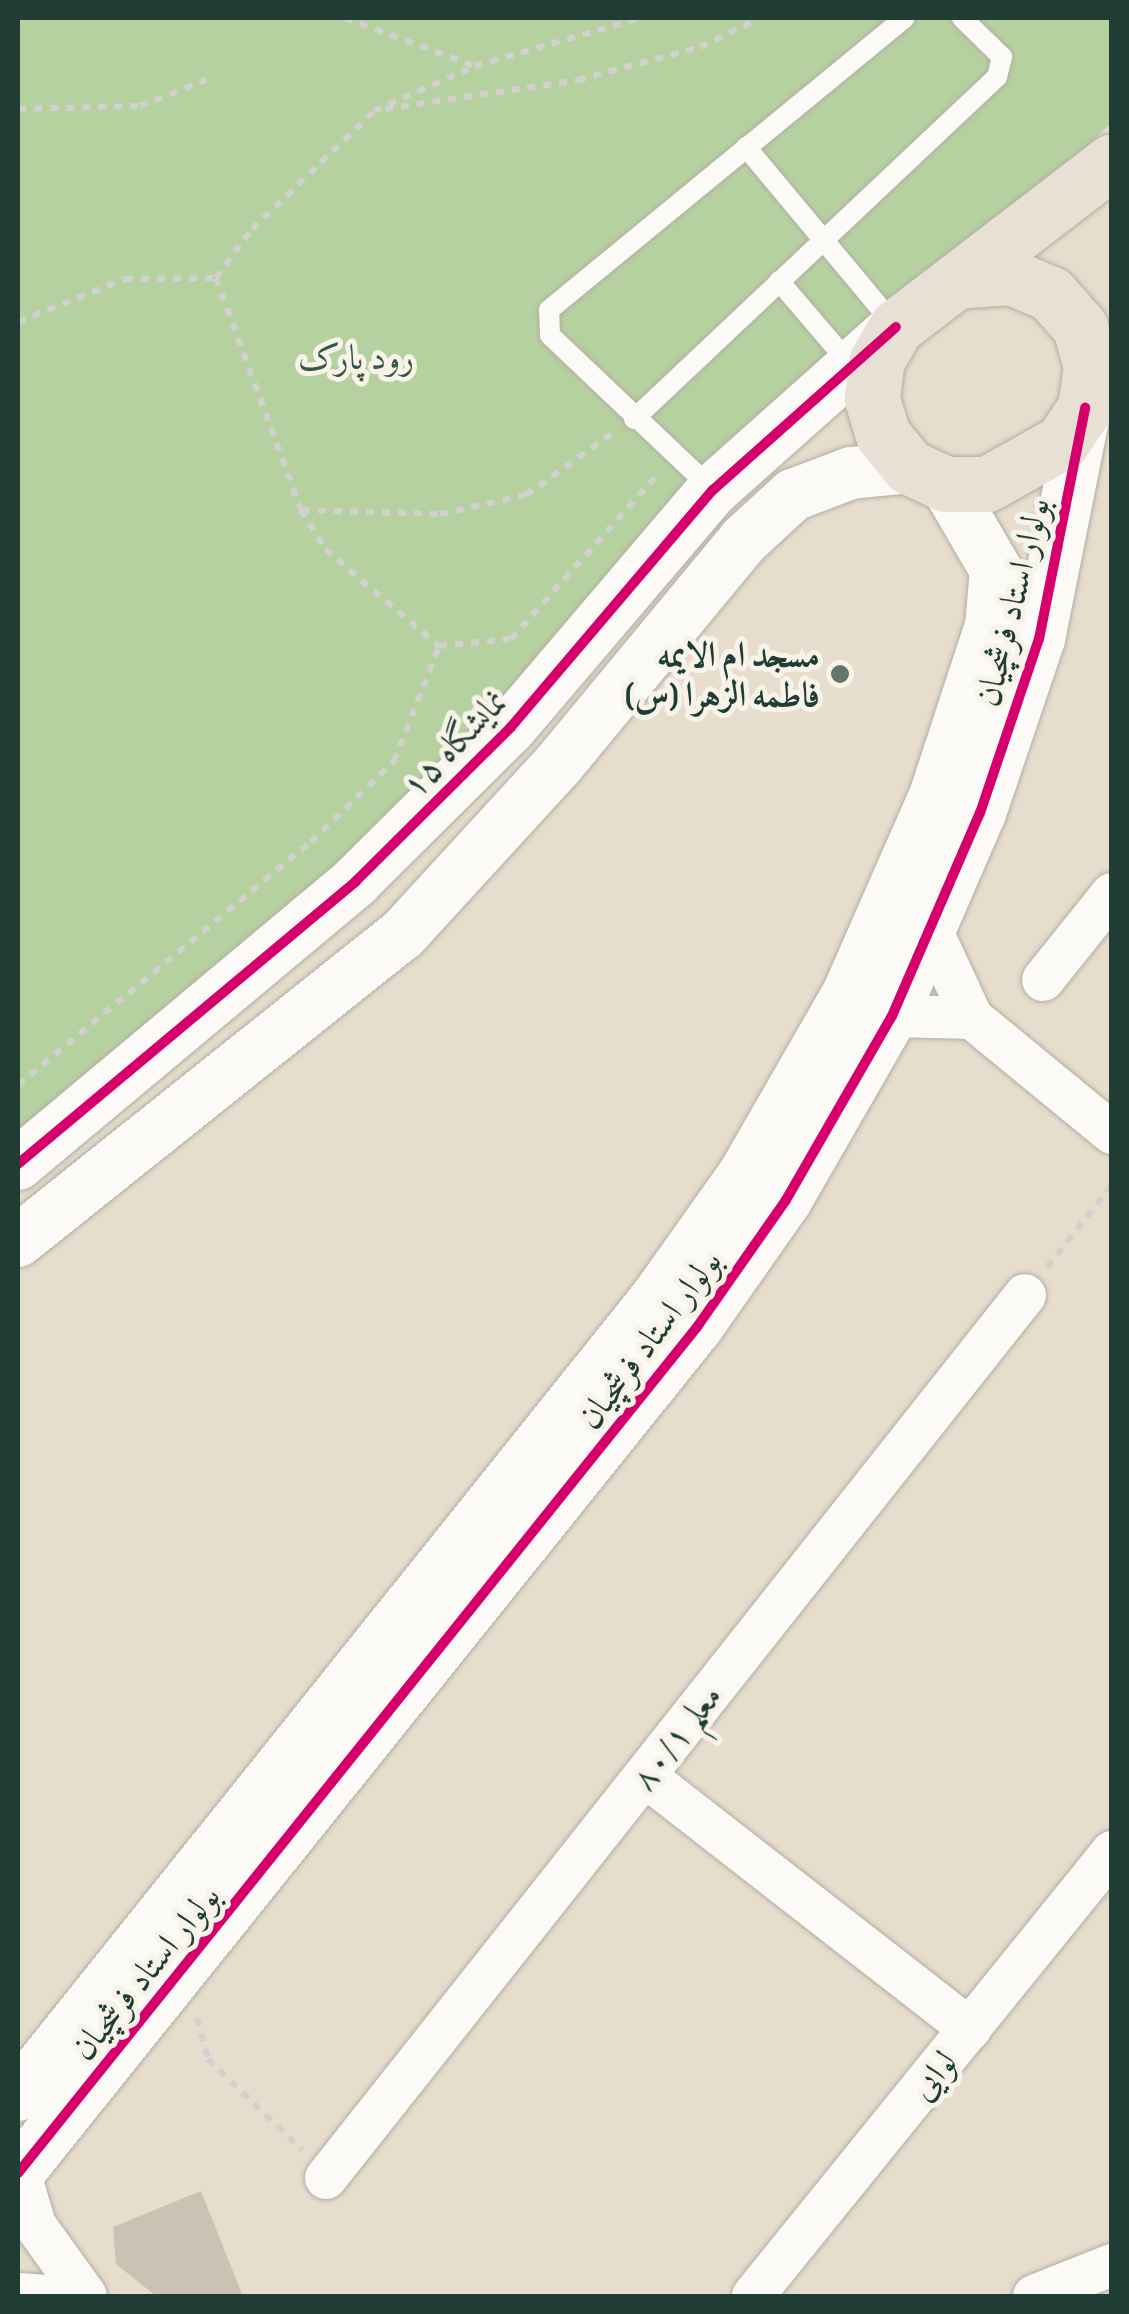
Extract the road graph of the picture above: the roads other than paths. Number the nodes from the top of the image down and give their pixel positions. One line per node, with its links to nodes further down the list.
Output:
1 (904, 18): 3 (lane)
2 (962, 18): 5 (lane)
3 (746, 147): 5 (lane); 11 (lane)
4 (1112, 161): 6 (main road)
5 (824, 240): 7 (lane); 8 (lane)
6 (967, 280): 8 (main road); 10 (main road)
7 (779, 281): 9 (lane); 11 (lane)
8 (896, 327): 9 (street, نمایشگاه ۱۵); 12 (main road)
9 (852, 365): 13 (street, نمایشگاه ۱۵)
10 (1096, 371): 12 (main road); 15 (street, بولوار استاد فرشچیان)
11 (634, 419): 13 (lane)
12 (928, 475): 21 (street); 26 (street, بولوار استاد فرشچیان)
13 (713, 490): 20 (street, نمایشگاه ۱۵)
14 (1112, 894): 16 (street)
15 (930, 927): 17 (street, بولوار استاد فرشچیان); 18 (street)
16 (1043, 980)
17 (892, 1016): 18 (street); 27 (street, بولوار استاد فرشچیان)
18 (972, 1018): 19 (street)
19 (1112, 1133)
20 (18, 1164)
21 (18, 1241)
22 (1026, 1295): 23 (street, معلم ۸۰/۱)
23 (645, 1776): 25 (street); 28 (street, معلم ۸۰/۱)
24 (1112, 1852): 25 (street, لوایی)
25 (970, 2029): 33 (street, لوایی)
26 (18, 2095)
27 (18, 2172): 32 (street)
28 (326, 2178)
29 (1112, 2266): 34 (street)
30 (18, 2294): 31 (street)
31 (44, 2296)
32 (86, 2296)
33 (754, 2296)
34 (1034, 2296)

